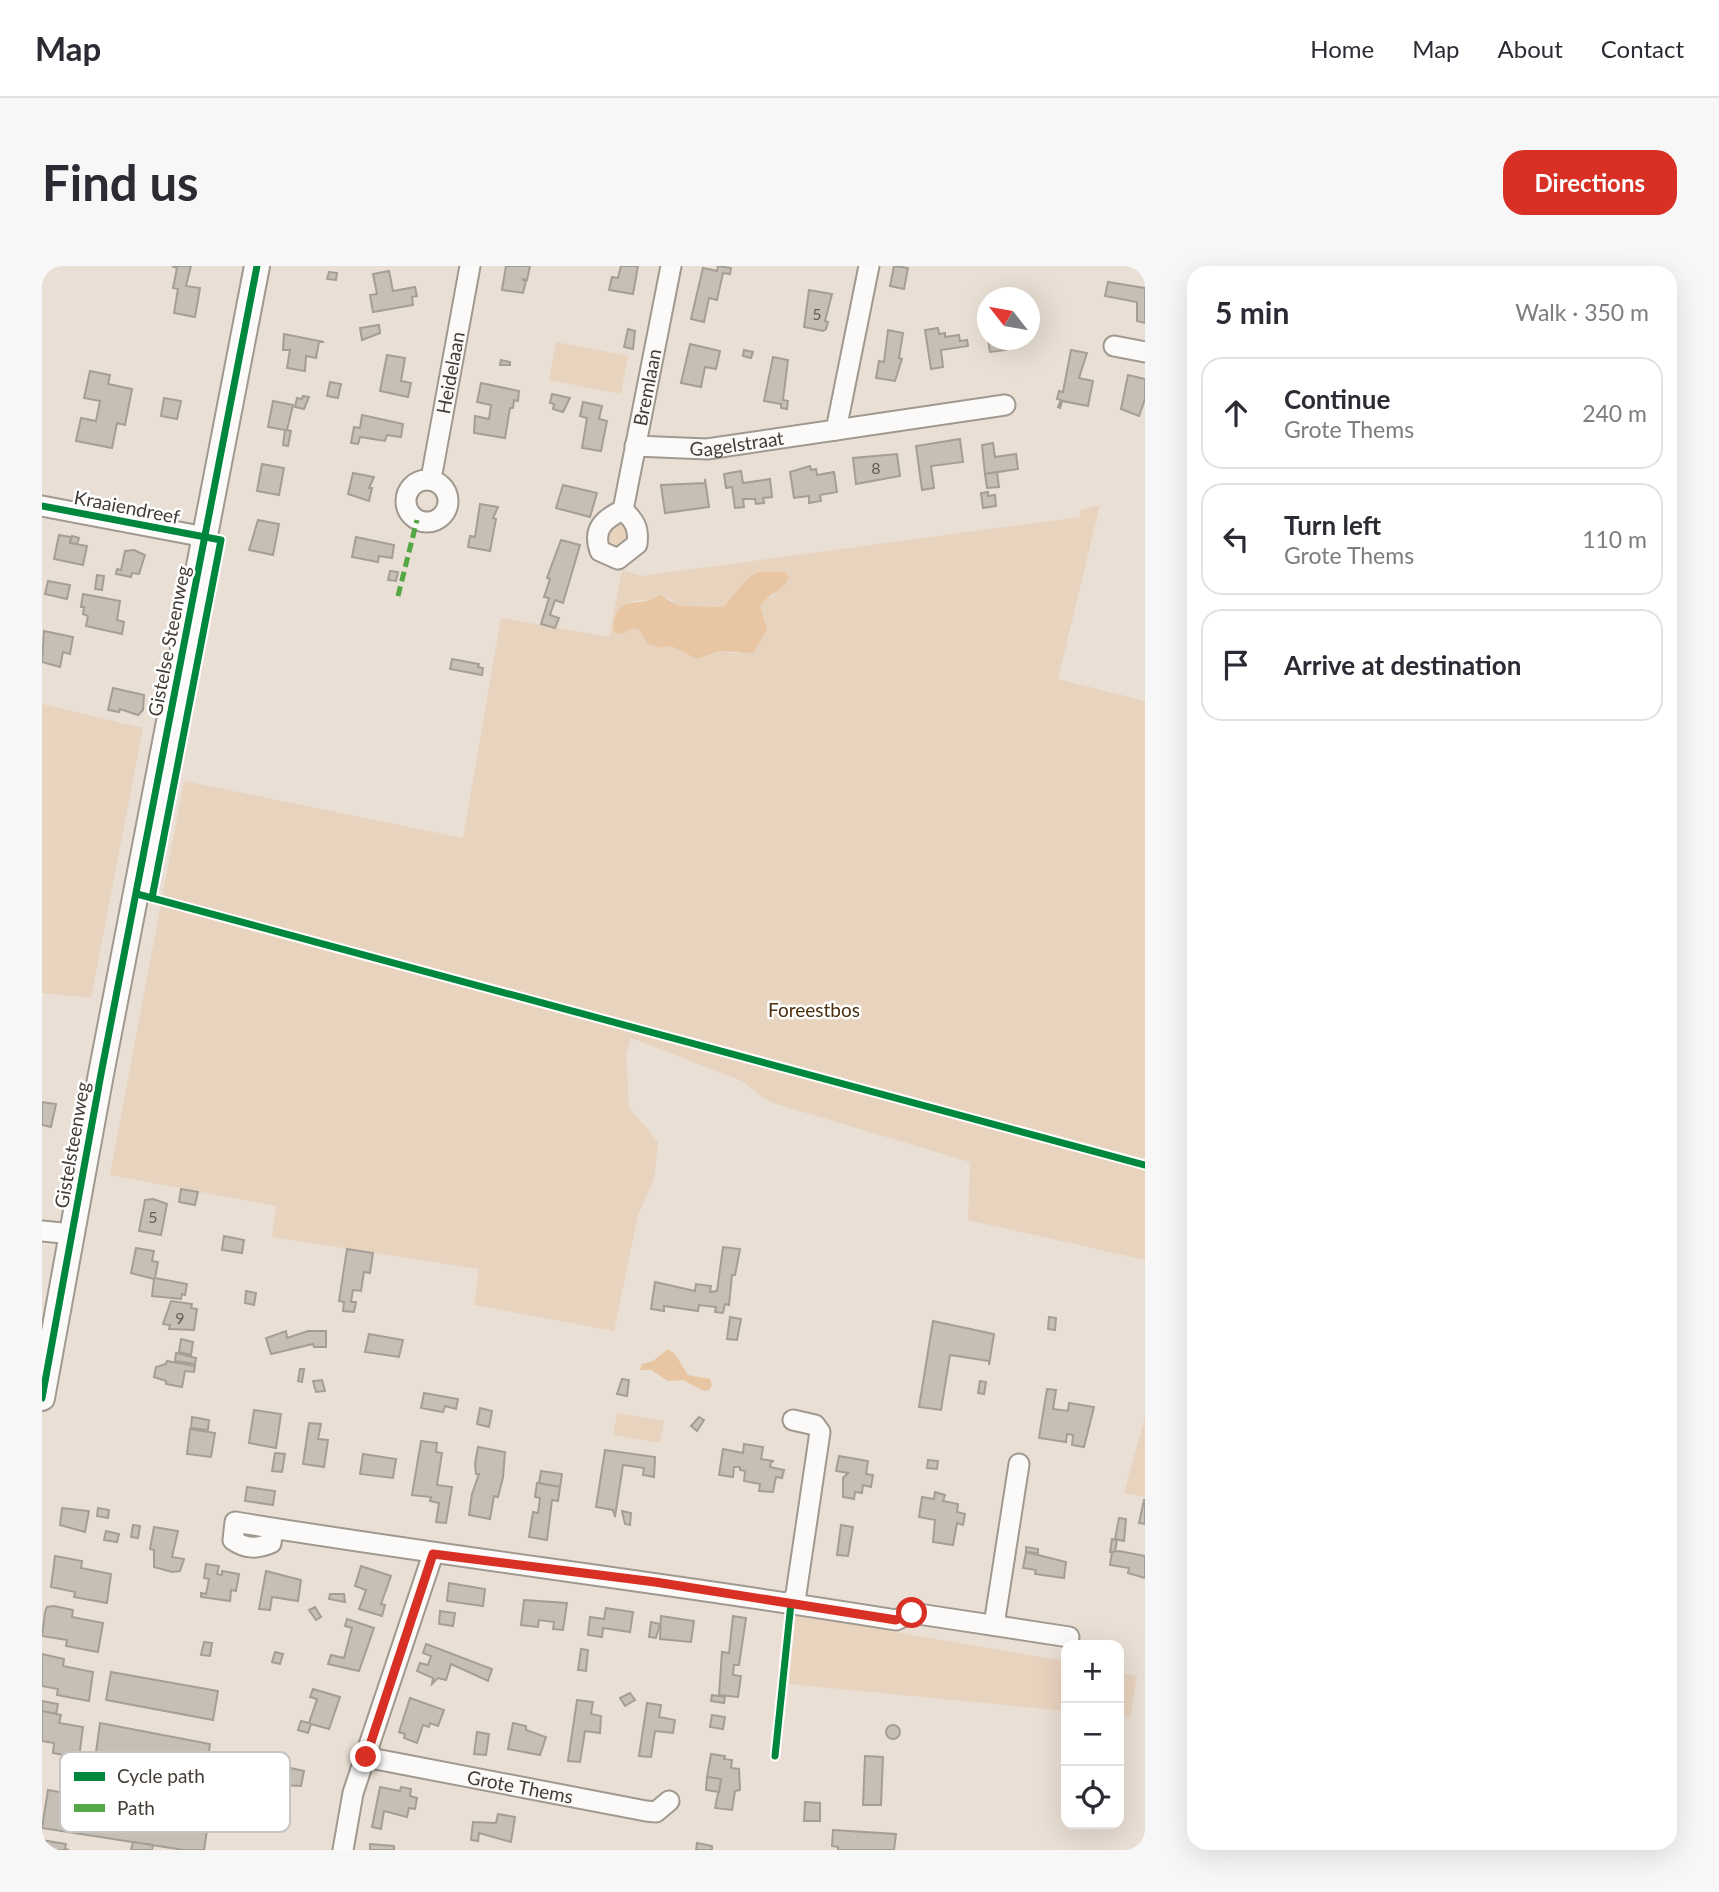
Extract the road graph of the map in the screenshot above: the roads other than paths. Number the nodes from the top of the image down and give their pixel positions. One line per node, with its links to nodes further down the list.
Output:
1 (257, 266): 13 (main road, Gistelse Steenweg)
2 (470, 266): 10 (street, Heidelaan)
3 (671, 266): 9 (street, Bremlaan)
4 (869, 266): 8 (street)
5 (1114, 346): 6 (street)
6 (1145, 352)
7 (1004, 405): 8 (street, Gagelstraat)
8 (836, 430): 9 (street, Gagelstraat)
9 (635, 446): 12 (street, Bremlaan)
10 (431, 480)
11 (42, 506): 13 (street, Kraaiendreef)
12 (623, 510)
13 (205, 537): 14 (main road, Gistelse Steenweg)
14 (111, 1022): 16 (main road, Gistelsteenweg)
15 (42, 1231): 16 (street, Gistelsteenweg)
16 (72, 1234): 17 (main road, Gistelsteenweg)
17 (42, 1398)
18 (793, 1420): 22 (street)
19 (1019, 1464): 23 (street)
20 (273, 1529): 21 (street)
21 (433, 1554): 22 (street); 25 (street)
22 (791, 1603): 23 (street)
23 (994, 1625): 24 (street)
24 (1069, 1637)
25 (366, 1757): 26 (street, Grote Thems); 27 (street)
26 (669, 1801)
27 (343, 1850)

